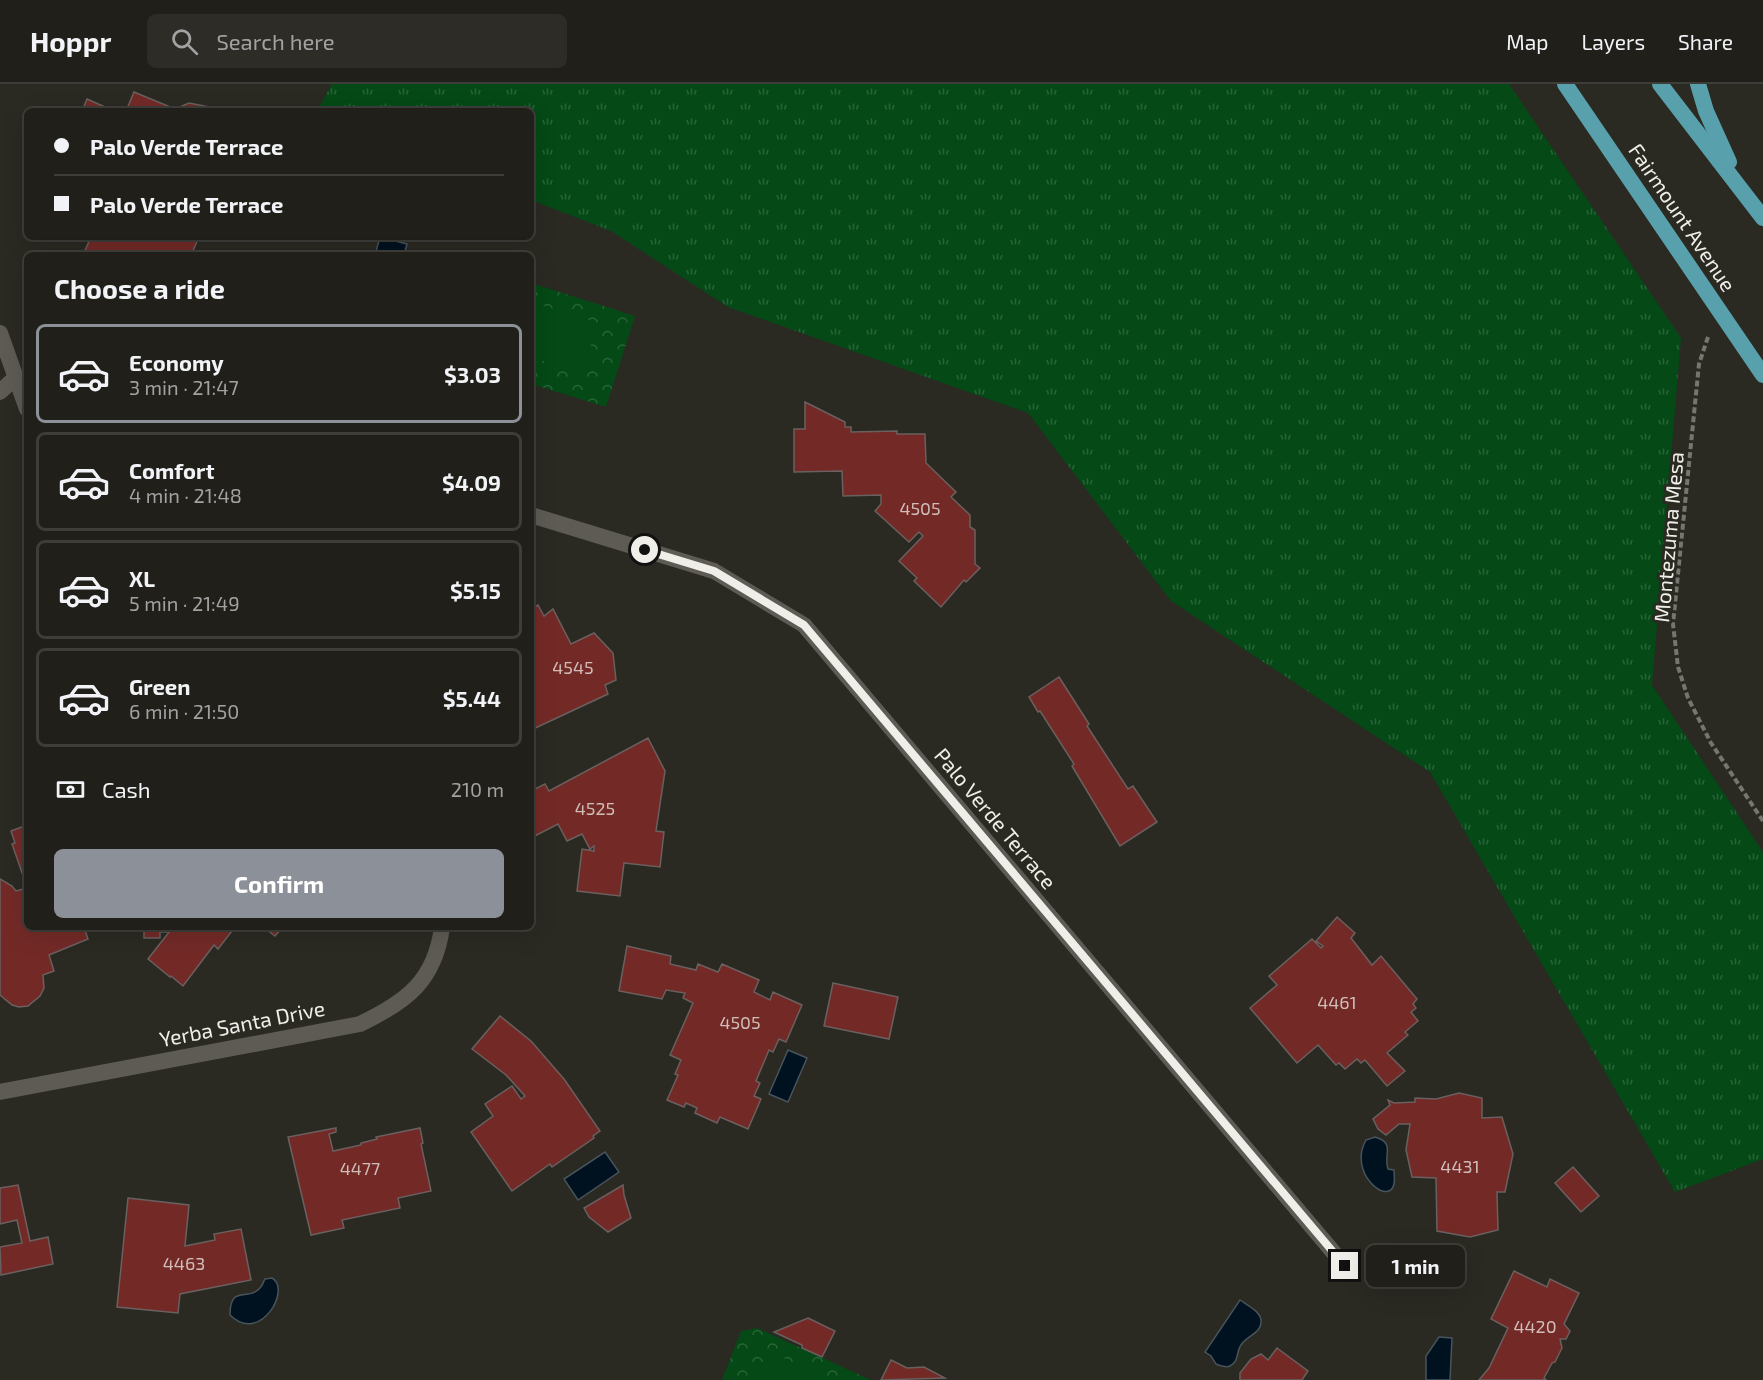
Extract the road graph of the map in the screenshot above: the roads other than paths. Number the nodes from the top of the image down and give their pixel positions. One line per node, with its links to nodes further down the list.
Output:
1 (1565, 84): 7 (main road, Fairmount Avenue)
2 (1660, 84): 4 (main road)
3 (1698, 84): 4 (main road)
4 (1740, 188): 5 (main road)
5 (1763, 218)
6 (0, 333): 8 (street)
7 (1763, 375)
8 (21, 377): 9 (street); 10 (street)
9 (0, 392)
10 (24, 393)
11 (534, 516): 14 (street, Palo Verde Terrace)
12 (442, 930): 13 (street, Yerba Santa Drive)
13 (0, 1092)
14 (1345, 1266)

